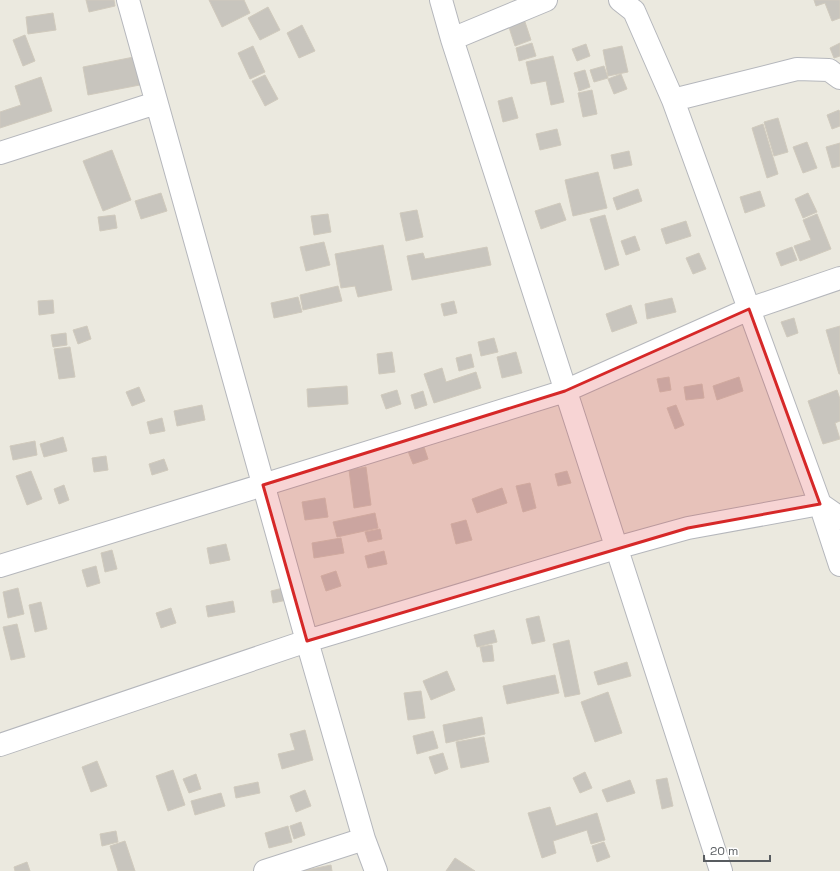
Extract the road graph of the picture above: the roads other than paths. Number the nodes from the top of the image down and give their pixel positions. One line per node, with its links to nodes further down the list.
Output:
1 (128, 0): 8 (street)
2 (441, 0): 5 (street)
3 (546, 0): 5 (street)
4 (620, 0): 7 (street)
5 (452, 39): 12 (street)
6 (840, 78): 7 (street)
7 (673, 100): 11 (street)
8 (156, 103): 9 (street); 13 (street)
9 (0, 153)
10 (840, 278): 11 (street)
11 (749, 309): 12 (street); 14 (street)
12 (565, 391): 13 (street); 16 (street)
13 (263, 485): 18 (street); 19 (street)
14 (830, 502): 15 (street); 16 (street); 17 (street)
15 (840, 518)
16 (616, 548): 19 (street); 22 (street)
17 (840, 565)
18 (0, 566)
19 (307, 641): 20 (street); 21 (street)
20 (0, 745)
21 (364, 839): 23 (street); 24 (street)
22 (714, 869)
23 (265, 871)
24 (376, 871)

